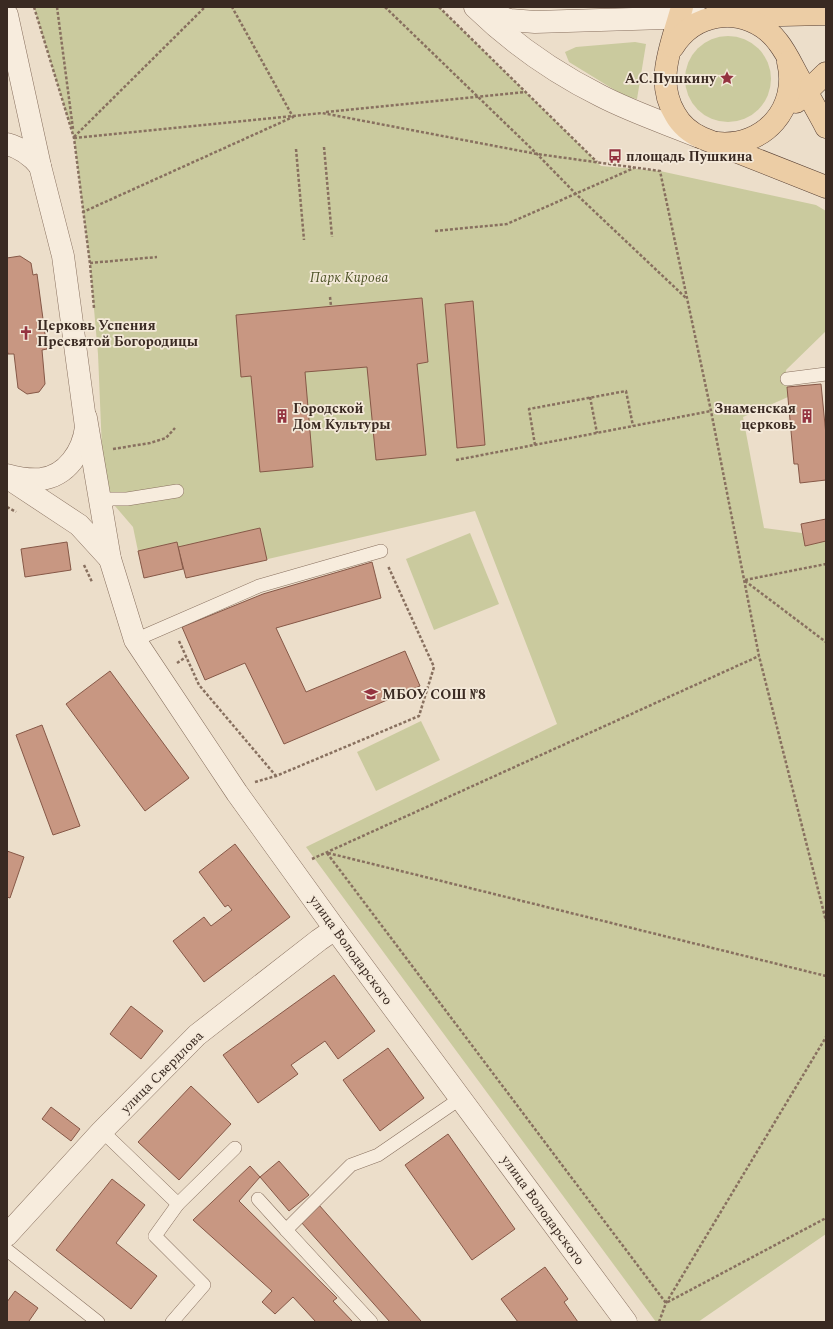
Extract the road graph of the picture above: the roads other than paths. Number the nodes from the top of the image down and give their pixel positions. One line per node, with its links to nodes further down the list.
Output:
1 (641, 7): 8 (street)
2 (477, 9): 8 (street); 15 (street)
3 (681, 12): 7 (street); 8 (street); 10 (main road)
4 (761, 12): 5 (main road); 7 (main road); 9 (main road)
5 (826, 14)
6 (7, 15): 17 (street)
7 (726, 16): 9 (main road); 10 (main road)
8 (616, 19)
9 (781, 47): 12 (main road); 13 (main road)
10 (669, 57): 15 (main road)
11 (826, 73): 12 (main road)
12 (807, 93): 13 (main road); 14 (main road)
13 (773, 123): 15 (main road)
14 (826, 127)
15 (705, 139): 18 (main road)
16 (7, 144): 17 (street)
17 (40, 166): 21 (street)
18 (826, 187)
19 (826, 374): 20 (lane)
20 (786, 379)
21 (86, 418): 22 (street); 24 (street, улица Володарского)
22 (7, 476): 26 (street, улица Володарского)
23 (177, 490): 24 (lane)
24 (102, 511): 26 (street, улица Володарского)
25 (381, 550): 27 (lane)
26 (110, 558): 27 (street, улица Володарского)
27 (135, 640): 28 (street, улица Володарского)
28 (335, 929): 29 (street, улица Володарского); 30 (street, улица Свердлова)
29 (461, 1098): 34 (lane); 40 (street, улица Володарского)
30 (102, 1131): 33 (lane); 35 (street, улица Свердлова)
31 (235, 1148): 33 (lane)
32 (258, 1199): 34 (lane)
33 (178, 1204): 38 (lane)
34 (286, 1230): 39 (lane)
35 (7, 1235)
36 (7, 1250): 37 (lane)
37 (98, 1322)
38 (172, 1322)
39 (371, 1322)
40 (626, 1322)

